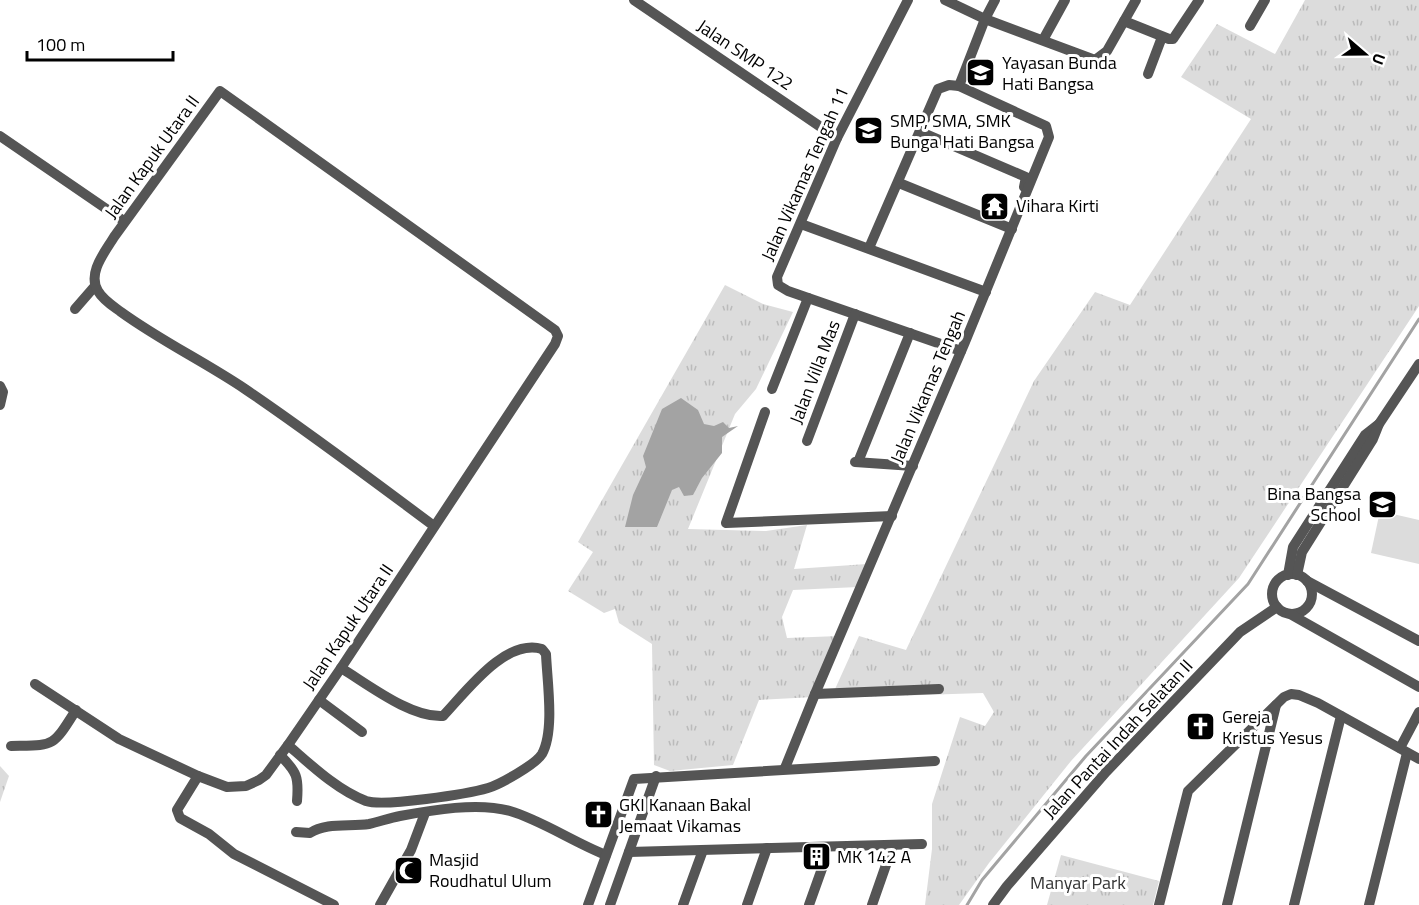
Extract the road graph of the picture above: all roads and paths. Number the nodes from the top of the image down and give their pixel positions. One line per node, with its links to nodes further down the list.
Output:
1 (634, 0): 18 (street, Jalan SMP 122)
2 (908, 0): 18 (street, Jalan Vikamas Tengah 11)
3 (945, 0): 9 (street)
4 (995, 0): 9 (street)
5 (1065, 0): 13 (street)
6 (1136, 0): 10 (street)
7 (1199, 0): 12 (street)
8 (1266, 0): 11 (street)
9 (985, 20): 13 (street); 15 (street)
10 (1124, 21): 12 (street); 13 (street)
11 (1250, 26)
12 (1162, 37): 14 (street)
13 (1043, 40)
14 (1148, 74)
15 (959, 86): 16 (street); 23 (street, Jalan Vikamas Tengah)
16 (921, 132): 19 (street); 20 (street)
17 (0, 136): 21 (street)
18 (837, 138): 22 (street, Jalan Vikamas Tengah 11)
19 (898, 183): 23 (street); 24 (street)
20 (1022, 192)
21 (120, 219): 25 (street, Jalan Kapuk Utara II); 40 (street, Jalan Kapuk Utara II)
22 (801, 224): 24 (street); 27 (street, Jalan Vikamas Tengah 11)
23 (1012, 230): 26 (street, Jalan Vikamas Tengah)
24 (870, 248): 26 (street)
25 (95, 286): 28 (street); 40 (street)
26 (986, 292): 31 (street, Jalan Vikamas Tengah)
27 (808, 298): 29 (street, Jalan Vikamas Tengah 11); 34 (street)
28 (75, 309)
29 (855, 314): 30 (street, Jalan Vikamas Tengah 11); 37 (street, Jalan Villa Mas)
30 (910, 333): 31 (street, Jalan Vikamas Tengah 11); 38 (street)
31 (961, 351): 38 (street, Jalan Vikamas Tengah)
32 (1419, 364): 41 (street)
33 (1, 387): 35 (street)
34 (772, 389)
35 (0, 405)
36 (765, 412): 39 (street)
37 (807, 441)
38 (913, 466): 39 (street, Jalan Vikamas Tengah)
39 (892, 516): 49 (street, Jalan Vikamas Tengah)
40 (434, 526): 45 (street, Jalan Kapuk Utara II)
41 (1297, 577): 42 (street); 43 (street); 44 (street)
42 (1277, 607): 43 (street); 83 (street, Jalan Pantai Indah Selatan II)
43 (1290, 614): 47 (street)
44 (1419, 641)
45 (341, 669): 50 (street, Jalan Kapuk Utara II); 56 (street)
46 (34, 684): 52 (street, Jalan Kapuk Utara II)
47 (1419, 687)
48 (939, 689): 49 (street)
49 (815, 694): 62 (street, Jalan Vikamas Tengah)
50 (319, 700): 55 (street); 56 (street, Jalan Kapuk Utara II)
51 (1276, 705): 54 (street); 84 (street); 85 (street)
52 (76, 710): 58 (street); 63 (street, Jalan Kapuk Utara II)
53 (1419, 712): 59 (street)
54 (1341, 716): 59 (street); 86 (street)
55 (362, 732)
56 (288, 745): 60 (street, Jalan Kapuk Utara II)
57 (1419, 745): 59 (street)
58 (11, 746)
59 (1410, 754): 87 (street)
60 (280, 755): 63 (street, Jalan Kapuk Utara II); 65 (street)
61 (935, 761): 62 (street)
62 (785, 768): 64 (street)
63 (198, 776): 75 (street)
64 (654, 776): 72 (street); 73 (street)
65 (297, 801)
66 (425, 813): 67 (street); 73 (street); 76 (street)
67 (296, 832)
68 (922, 844): 69 (street)
69 (893, 845): 70 (street); 82 (street)
70 (767, 848): 71 (street); 80 (street)
71 (703, 850): 72 (street); 79 (street)
72 (629, 852): 78 (street)
73 (606, 855): 77 (street)
74 (824, 863): 81 (street)
75 (334, 905)
76 (380, 905)
77 (588, 905)
78 (610, 905)
79 (683, 905)
80 (747, 905)
81 (809, 905)
82 (872, 905)
83 (993, 905)
84 (1159, 905)
85 (1227, 905)
86 (1294, 905)
87 (1369, 905)

